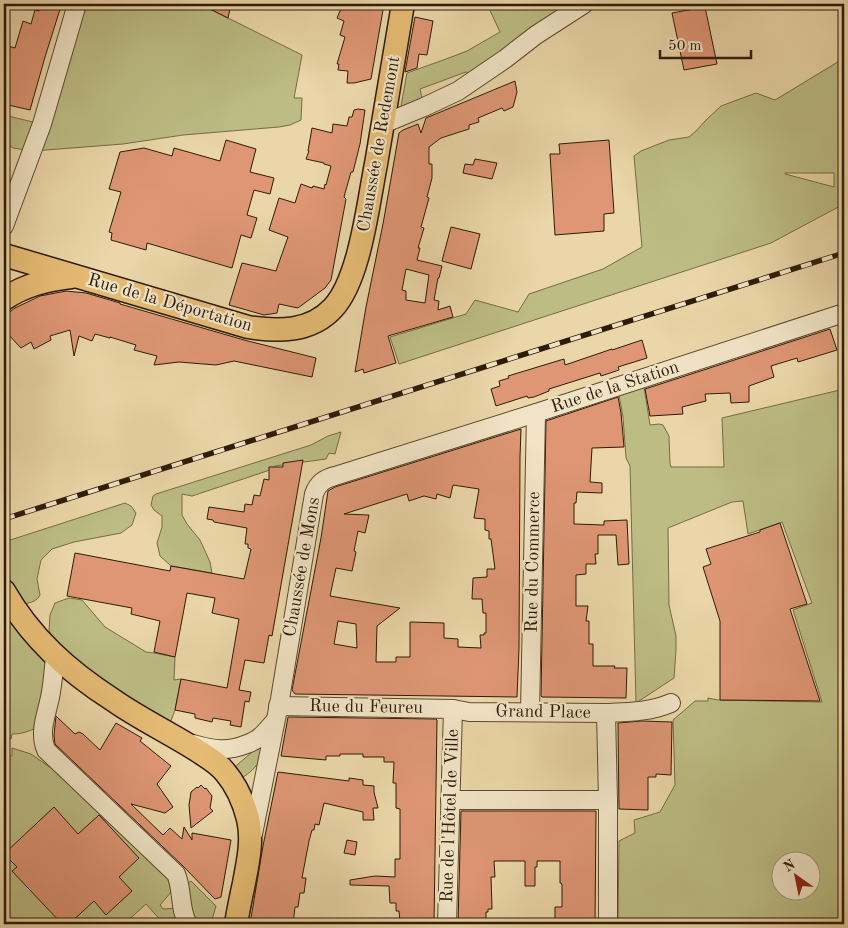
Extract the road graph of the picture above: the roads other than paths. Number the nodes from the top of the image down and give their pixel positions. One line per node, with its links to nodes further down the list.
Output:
1 (77, 4): 5 (street)
2 (403, 4): 4 (main road, Chaussée de Redemont)
3 (584, 4): 4 (street)
4 (383, 124): 8 (main road, Chaussée de Redemont)
5 (4, 226)
6 (4, 255): 7 (main road, Rue de la Déportation)
7 (78, 276): 8 (main road, Rue de la Déportation); 9 (main road)
8 (348, 282)
9 (4, 298)
10 (844, 313): 11 (street, Rue de la Station)
11 (536, 413): 12 (street, Rue de la Station); 17 (street, Rue du Commerce)
12 (386, 460): 18 (street, Chaussée de Mons)
13 (4, 591): 14 (main road, Chaussée de Mons)
14 (55, 656): 21 (main road, Chaussée de Mons); 27 (street)
15 (671, 703): 19 (street)
16 (453, 708): 17 (street, Grand Place); 18 (street, Rue du Feureu); 24 (street, Rue de l'Hôtel de Ville)
17 (530, 712): 19 (street, Grand Place)
18 (276, 713): 20 (street, Chaussée de Mons); 22 (street, Chaussée de Mons)
19 (606, 713): 25 (street, Grand Place)
20 (262, 736): 21 (street, Chaussée de Mons); 23 (street, Chaussée de Mons)
21 (181, 740): 23 (main road, Chaussée de Mons)
22 (268, 757): 23 (street); 26 (street, Chaussée de Mons)
23 (228, 776): 26 (main road, Chaussée de Mons)
24 (450, 800): 25 (street); 29 (street, Rue de l'Hôtel de Ville)
25 (608, 800): 30 (street, Grand Place)
26 (249, 859): 28 (main road, Chaussée de Mons)
27 (188, 924)
28 (236, 924)
29 (447, 924)
30 (608, 924)

